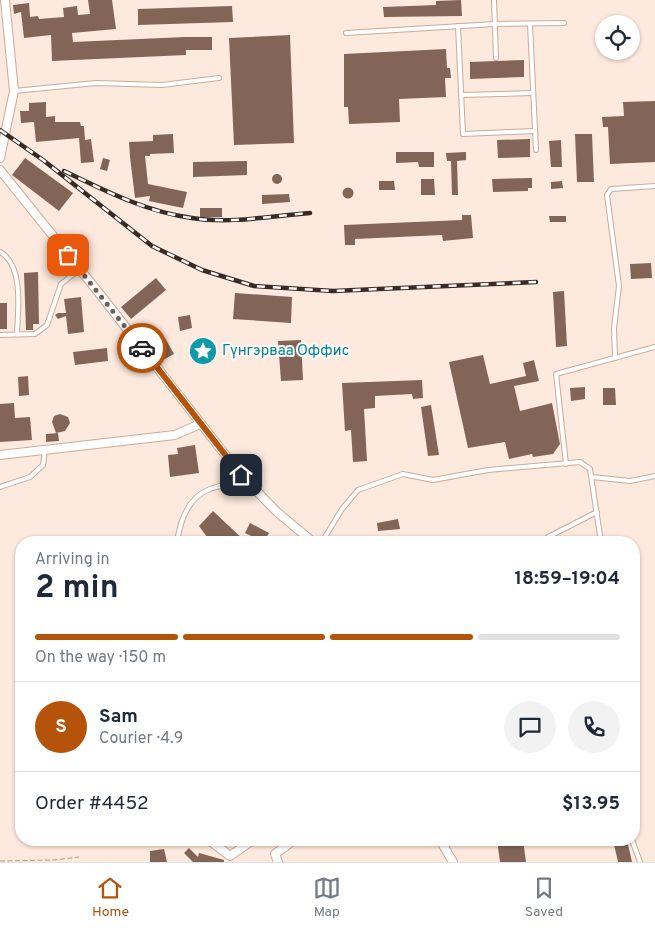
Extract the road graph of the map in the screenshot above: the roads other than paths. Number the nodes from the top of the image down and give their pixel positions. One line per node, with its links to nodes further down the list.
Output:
1 (5, 0): 10 (street)
2 (494, 0): 4 (lane)
3 (564, 23): 5 (lane)
4 (494, 24): 5 (lane); 6 (lane); 8 (lane)
5 (530, 24): 11 (lane)
6 (458, 26): 7 (lane); 12 (lane)
7 (346, 33)
8 (496, 58)
9 (218, 78): 10 (lane)
10 (14, 91): 15 (street)
11 (533, 92): 12 (lane); 13 (lane)
12 (461, 95): 13 (lane)
13 (535, 131): 14 (lane)
14 (536, 150)
15 (0, 158)
16 (0, 170): 19 (street)
17 (655, 186): 23 (lane)
18 (0, 252): 20 (lane)
19 (80, 269): 20 (lane); 24 (street)
20 (17, 334): 21 (lane)
21 (0, 335)
22 (655, 347): 23 (lane)
23 (614, 358): 27 (lane)
24 (200, 424): 25 (street); 28 (street)
25 (45, 450): 26 (street); 31 (lane)
26 (0, 455)
27 (566, 464): 30 (lane); 35 (lane)
28 (241, 475): 33 (lane); 34 (street)
29 (655, 476): 30 (lane)
30 (592, 478): 32 (lane)
31 (0, 487)
32 (597, 512): 36 (lane); 37 (lane)
33 (178, 536)
34 (306, 536)
35 (326, 536)
36 (550, 536)
37 (600, 536)
38 (217, 846): 39 (street)
39 (244, 846)
40 (286, 846): 43 (street)
41 (444, 846): 44 (street)
42 (634, 846): 45 (lane)
43 (278, 862)
44 (453, 862)
45 (640, 862)

